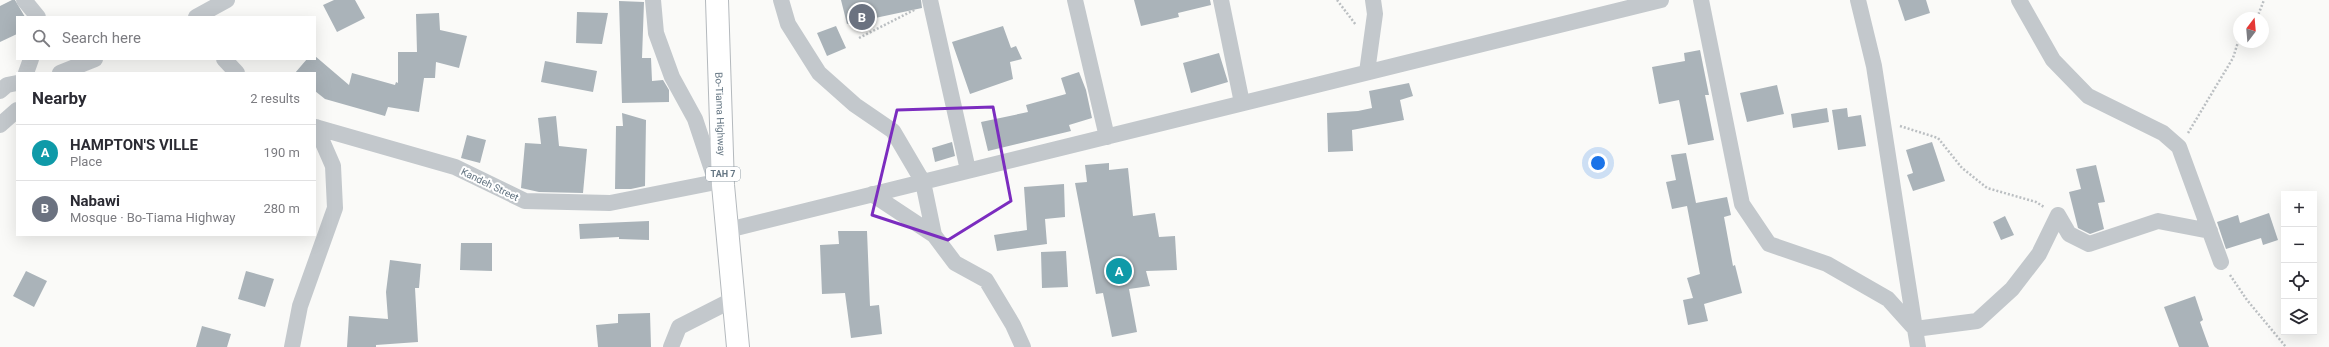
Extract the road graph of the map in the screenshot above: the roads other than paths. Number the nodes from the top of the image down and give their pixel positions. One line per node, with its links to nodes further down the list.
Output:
1 (24, 0): 14 (street)
2 (227, 0): 15 (street)
3 (653, 0): 33 (street)
4 (717, 0): 33 (highway, Bo-Tiama Highway / TAH 7)
5 (781, 0): 32 (street)
6 (1075, 0): 30 (street)
7 (1221, 0): 25 (street)
8 (1373, 0): 22 (street)
9 (1661, 0): 22 (street)
10 (1701, 0): 40 (street)
11 (1858, 0): 40 (street)
12 (2019, 0): 36 (street)
13 (930, 1): 31 (street)
14 (37, 16)
15 (198, 16)
16 (31, 60): 19 (street)
17 (92, 60): 20 (street)
18 (225, 60): 21 (street)
19 (26, 72)
20 (62, 72)
21 (236, 72)
22 (1367, 72): 25 (street)
23 (16, 83): 24 (street)
24 (0, 91)
25 (1242, 103): 30 (street)
26 (16, 111): 27 (street)
27 (0, 125)
28 (316, 127): 33 (street, Kandeh Street)
29 (316, 129): 41 (street)
30 (1106, 136): 31 (street)
31 (968, 170): 32 (street)
32 (923, 182): 34 (street); 37 (street)
33 (720, 184): 35 (highway, Bo-Tiama Highway / TAH 7)
34 (872, 194): 35 (street); 37 (street)
35 (728, 230): 39 (highway, Bo-Tiama Highway / TAH 7)
36 (2210, 231): 38 (street); 40 (street)
37 (934, 235): 44 (street)
38 (2221, 262)
39 (734, 299): 42 (street); 43 (highway, Bo-Tiama Highway / TAH 7)
40 (1915, 329): 45 (street)
41 (292, 347)
42 (671, 347)
43 (738, 347)
44 (1023, 347)
45 (1918, 347)

